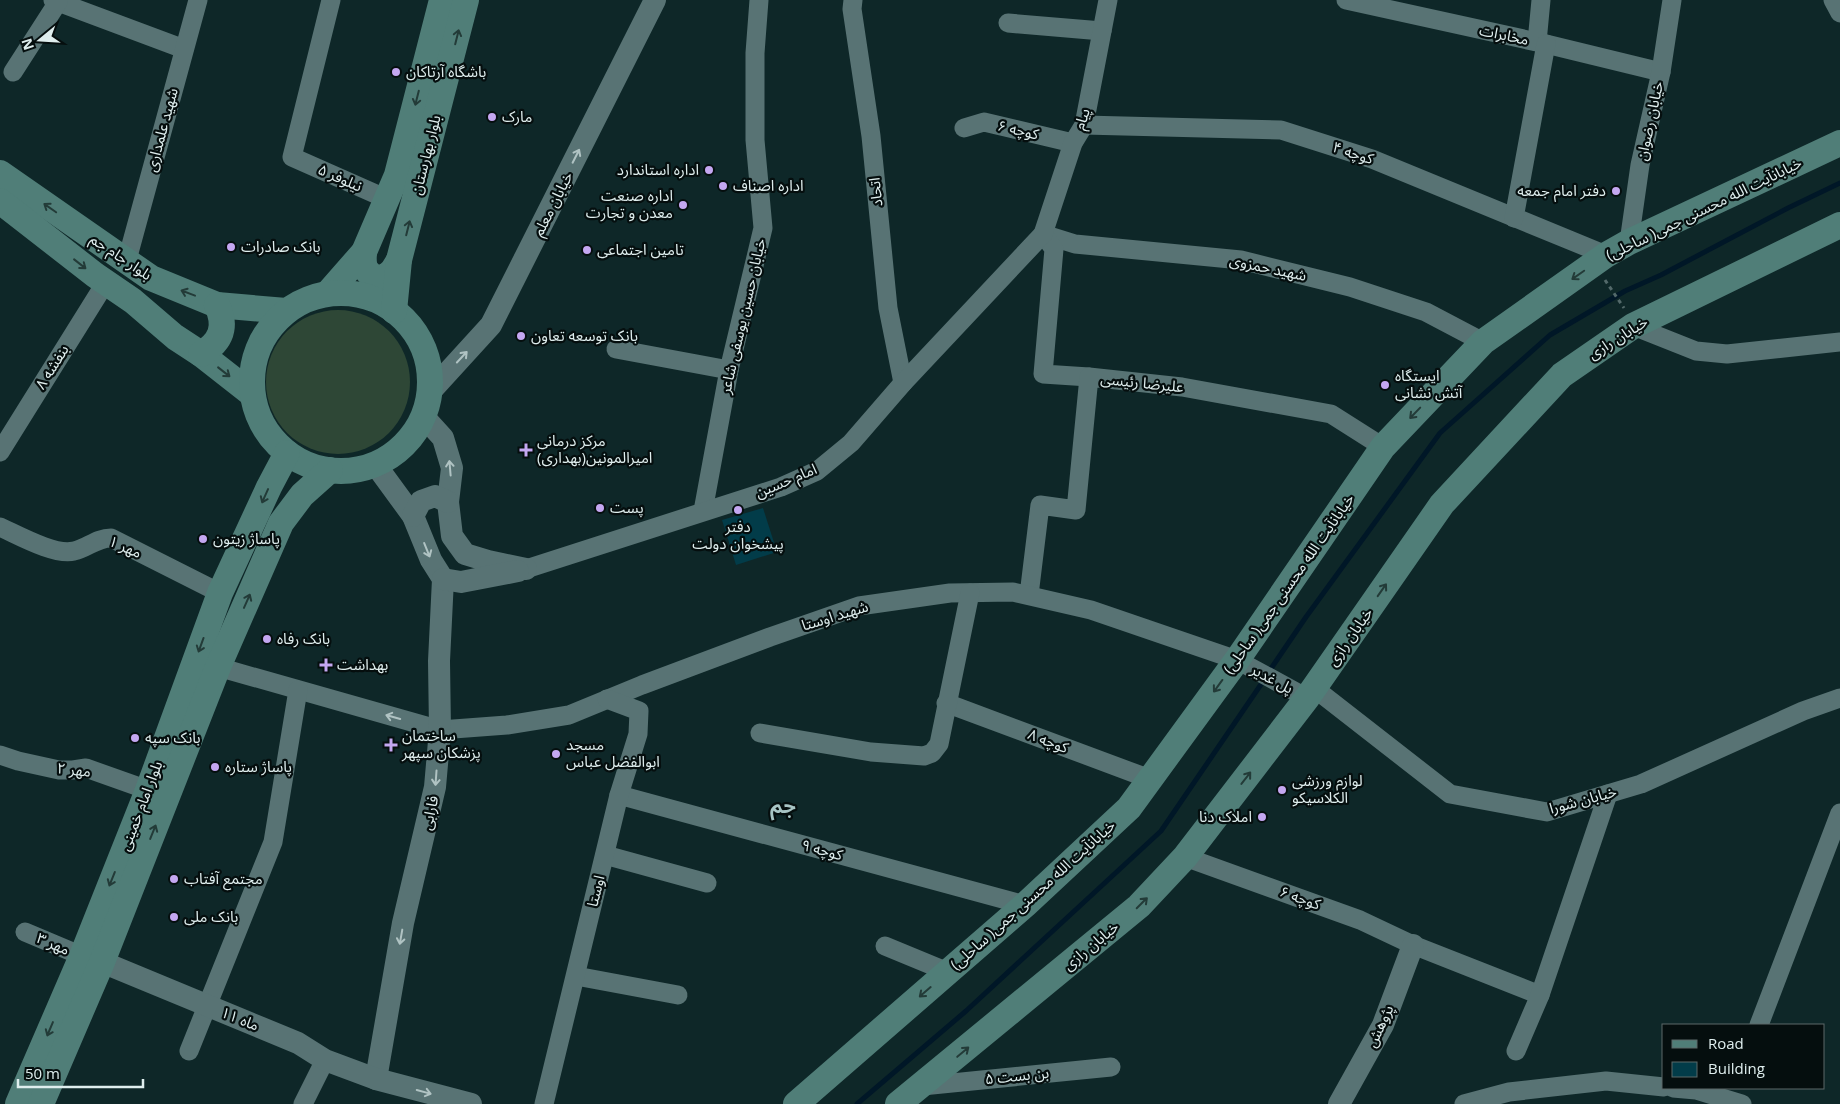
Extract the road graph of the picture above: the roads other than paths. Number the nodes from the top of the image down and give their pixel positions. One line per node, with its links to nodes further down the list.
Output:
1 (198, 0): 18 (street, شهید علمداری)
2 (331, 0): 26 (street, نیلوفر ۵)
3 (442, 0): 26 (main road, بلوار بهارستان, one-way to 26)
4 (466, 0): 35 (main road, بلوار بهارستان, one-way to 4)
5 (655, 0): 50 (street, خیابان معلم, one-way to 5)
6 (759, 0): 46 (street, خیابان حسین یوسفی شاعر)
7 (852, 0): 48 (street, اتحاد)
8 (1108, 0): 16 (street, پیام)
9 (1346, 0): 17 (street, مخابرات)
10 (1541, 0): 17 (street)
11 (1672, 0): 20 (street, خیابان رضوان)
12 (1833, 0): 14 (street)
13 (55, 1): 18 (street); 19 (street)
14 (1840, 13)
15 (1008, 24): 16 (street)
16 (1102, 31): 21 (street, پیام)
17 (1542, 43): 20 (street, مخابرات); 28 (street)
18 (184, 49): 34 (street, شهید علمداری)
19 (13, 72)
20 (1661, 72): 31 (street, خیابان رضوان)
21 (1084, 125): 23 (street, پیام); 28 (street, کوچه ۴)
22 (964, 128): 23 (street, کوچه ۶)
23 (1073, 143): 30 (street, پیام)
24 (1840, 143): 31 (main road, خیابانآیت الله محسنی جمی( ساحلی))
25 (0, 173): 34 (main road, بلوار جام جم, one-way to 25)
26 (387, 199): 32 (main road, بلوار بهارستان)
27 (0, 201): 36 (main road, بلوار جام جم, one-way to 36)
28 (1514, 218): 33 (street, کوچه ۴)
29 (1840, 225): 41 (main road, خیابان رازی)
30 (1043, 234): 42 (street, شهید حمزوی); 47 (street); 48 (street, امام حسین)
31 (1629, 242): 33 (main road, خیابانآیت الله محسنی جمی( ساحلی))
32 (364, 252): 35 (main road); 37 (main road, بلوار بهارستان)
33 (1600, 259): 42 (main road, خیابانآیت الله محسنی جمی( ساحلی), one-way to 42)
34 (127, 260): 38 (main road, بلوار جام جم, one-way to 34)
35 (399, 260): 40 (main road, بلوار بهارستان)
36 (106, 282): 45 (main road, بلوار جام جم); 52 (street, بنفشه ۸)
37 (328, 293): 39 (main road); 40 (main road)
38 (217, 306): 39 (main road, بلوار جام جم); 45 (main road)
39 (286, 311): 49 (main road)
40 (394, 311): 50 (main road)
41 (1635, 327): 43 (street); 68 (main road, خیابان رازی, one-way to 41)
42 (1483, 342): 51 (main road, خیابانآیت الله محسنی جمی( ساحلی), one-way to 51)
43 (1840, 342)
44 (616, 349): 46 (street)
45 (201, 354): 49 (main road, بلوار جام جم, one-way to 49)
46 (729, 370): 57 (street, خیابان حسین یوسفی شاعر)
47 (1089, 377): 51 (street, علیرضا رئیسی); 64 (street, علیرضا رئیسی)
48 (904, 383): 57 (street, امام حسین)
49 (252, 394): 53 (main road)
50 (426, 404): 54 (main road); 56 (street, one-way to 50)
51 (1383, 447): 65 (main road, خیابانآیت الله محسنی جمی( ساحلی))
52 (0, 452)
53 (287, 453): 55 (main road); 62 (main road, بلوار امام خمینی, one-way to 62)
54 (375, 464): 55 (main road); 58 (street)
55 (330, 470): 66 (main road, بلوار امام خمینی, one-way to 55)
56 (448, 502): 58 (street); 60 (street)
57 (703, 511): 60 (street, امام حسین)
58 (413, 516): 61 (street, one-way to 61)
59 (0, 527): 62 (street, مهر ۱)
60 (526, 569): 61 (street, امام حسین)
61 (443, 579): 72 (street, فارابی)
62 (220, 593): 76 (main road, بلوار امام خمینی, one-way to 76)
63 (970, 593): 64 (street, شهید اوستا); 70 (street, شهید اوستا); 71 (street)
64 (1029, 595): 65 (street, شهید اوستا)
65 (1237, 660): 68 (street, پل غدیر); 75 (main road, خیابانآیت الله محسنی جمی( ساحلی), one-way to 75)
66 (218, 667): 67 (street); 87 (main road, بلوار امام خمینی, one-way to 66)
67 (298, 690): 72 (street, one-way to 67); 92 (street)
68 (1311, 693): 77 (street, خیابان شورا); 81 (main road, خیابان رازی, one-way to 68)
69 (1840, 698): 77 (street, خیابان شورا)
70 (608, 699): 72 (street, شهید اوستا); 78 (street, اوستا)
71 (946, 702): 73 (street); 75 (street, کوچه ۸)
72 (440, 730): 98 (street, فارابی, one-way to 98)
73 (760, 733)
74 (0, 755): 76 (street, مهر ۲)
75 (1150, 779): 83 (main road, خیابانآیت الله محسنی جمی( ساحلی))
76 (148, 790): 87 (main road, بلوار امام خمینی, one-way to 87)
77 (1608, 794): 91 (street)
78 (620, 795): 80 (street, اوستا); 83 (street, کوچه ۹)
79 (1840, 813): 93 (street)
80 (605, 855): 82 (street); 89 (street, اوستا)
81 (1185, 857): 85 (street, کوچه ۶); 99 (main road, خیابان رازی, one-way to 81)
82 (707, 883)
83 (1025, 905): 88 (main road, خیابانآیت الله محسنی جمی( ساحلی))
84 (25, 932): 87 (street, مهر ۳)
85 (1413, 945): 91 (street, کوچه ۶); 110 (street, پژوهش)
86 (885, 946): 88 (street)
87 (92, 959): 92 (street, ماه ۱۱); 103 (main road, بلوار امام خمینی, one-way to 103); 104 (main road, بلوار امام خمینی)
88 (948, 972): 108 (main road, خیابانآیت الله محسنی جمی( ساحلی), one-way to 108)
89 (576, 976): 90 (street); 107 (street, اوستا)
90 (678, 995)
91 (1540, 995): 95 (street)
92 (208, 1006): 94 (street); 96 (street, ماه ۱۱)
93 (1759, 1024)
94 (189, 1051)
95 (1516, 1051)
96 (324, 1060): 98 (street, ماه ۱۱); 105 (street)
97 (1111, 1067): 99 (street, بن بست ۵)
98 (376, 1079): 106 (street, one-way to 106)
99 (922, 1086): 109 (main road, خیابان رازی)
100 (1662, 1087): 111 (street)
101 (1684, 1089): 102 (street)
102 (1735, 1097)
103 (18, 1104)
104 (41, 1104)
105 (303, 1104)
106 (471, 1104)
107 (544, 1104)
108 (796, 1104)
109 (898, 1104)
110 (1339, 1104)
111 (1464, 1104)

